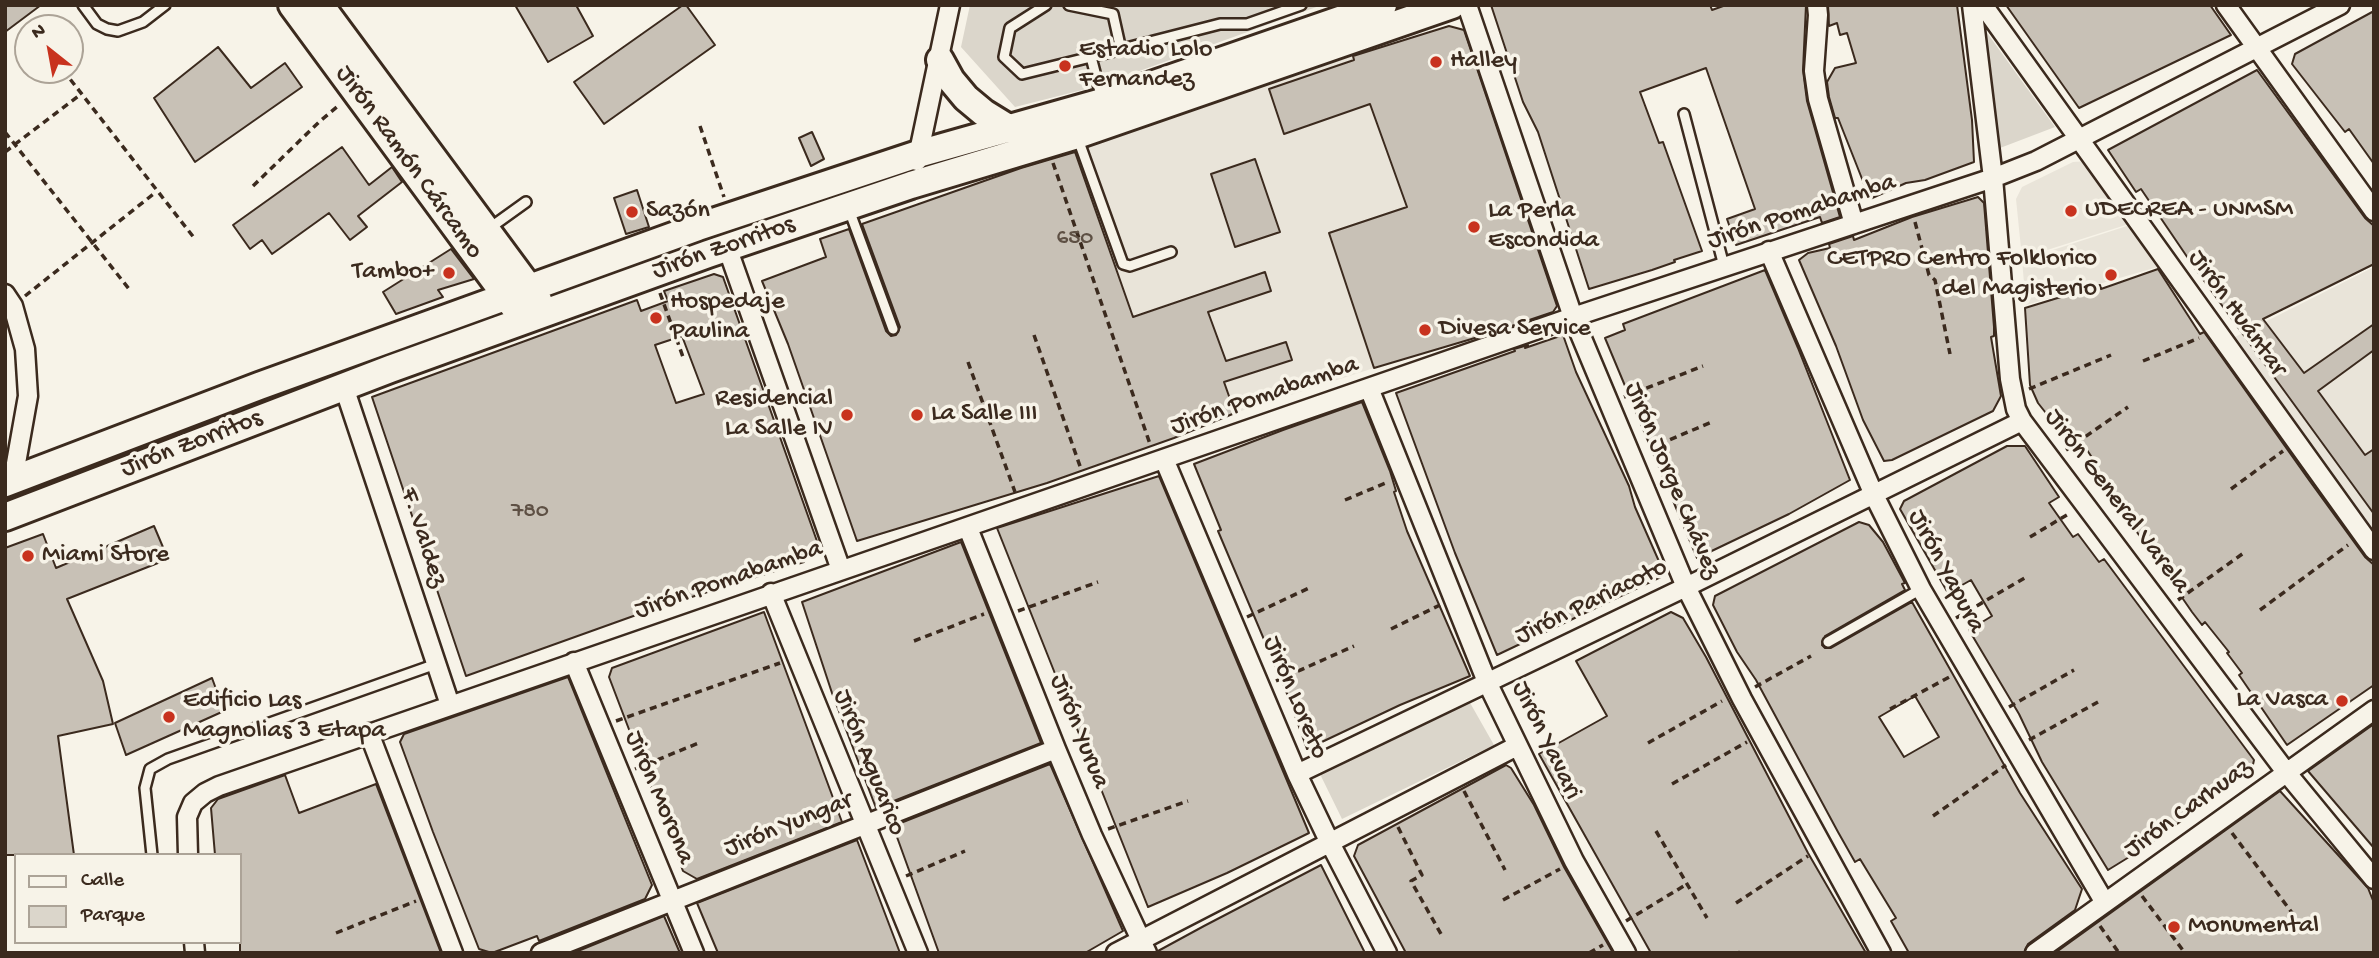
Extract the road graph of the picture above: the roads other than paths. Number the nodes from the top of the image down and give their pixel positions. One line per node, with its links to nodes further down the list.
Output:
1 (83, 5): 2 (lane)
2 (165, 5)
3 (292, 5): 24 (main road, Jirón Ramón Cárcamo)
4 (320, 5): 24 (main road, Jirón Ramón Cárcamo)
5 (950, 5): 20 (street)
6 (1046, 5): 19 (lane)
7 (1069, 5): 18 (lane)
8 (1301, 5): 18 (lane)
9 (1382, 5): 21 (main road, Jirón Zorritos)
10 (1452, 5): 25 (main road, Jirón Zorritos)
11 (1467, 5): 42 (street, Jirón Jorge Chávez)
12 (1817, 5): 33 (street)
13 (1972, 5): 28 (street, Jirón General Varela)
14 (1983, 5): 26 (street, Jirón Huántar)
15 (2227, 5): 17 (street)
16 (2340, 5): 17 (street, Jirón Pomabamba)
17 (2257, 48): 26 (street, Jirón Pomabamba); 32 (street)
18 (1121, 50): 19 (lane)
19 (1091, 57): 21 (lane)
20 (940, 60): 23 (main road); 27 (street)
21 (1102, 102): 23 (main road, Jirón Zorritos)
22 (1684, 114): 38 (lane)
23 (1010, 129): 27 (main road, Jirón Zorritos)
24 (398, 131): 34 (main road, Jirón Ramón Cárcamo); 39 (main road, Jirón Ramón Cárcamo)
25 (1077, 135): 29 (main road, Jirón Zorritos); 37 (lane)
26 (2077, 140): 28 (street, Jirón Pomabamba); 52 (street, Jirón Huántar)
27 (918, 154): 29 (street); 39 (main road, Jirón Zorritos)
28 (1993, 178): 33 (street, Jirón Pomabamba); 46 (street, Jirón General Varela)
29 (911, 185): 31 (main road, Jirón Zorritos)
30 (526, 202): 34 (lane)
31 (848, 206): 35 (main road, Jirón Zorritos); 43 (lane)
32 (2374, 211)
33 (1854, 224): 36 (street, Jirón Pomabamba)
34 (486, 230): 39 (main road, Jirón Ramón Cárcamo)
35 (727, 247): 41 (main road, Jirón Zorritos); 53 (street)
36 (1769, 251): 38 (street, Jirón Pomabamba); 49 (street, Jirón Yapura)
37 (1171, 252)
38 (1724, 267): 42 (street, Jirón Pomabamba)
39 (517, 292): 41 (main road, Jirón Ramón Cárcamo); 48 (main road, Jirón Zorritos)
40 (9, 300): 48 (street)
41 (536, 316): 44 (main road, Jirón Zorritos)
42 (1573, 317): 45 (street, Jirón Pomabamba); 54 (street, Jirón Jorge Chávez)
43 (893, 329)
44 (344, 387): 50 (main road, Jirón Zorritos); 59 (street, F. Valdez)
45 (1369, 388): 47 (street, Jirón Pomabamba); 60 (street, Jirón Yavari)
46 (2022, 421): 49 (street, Jirón Pariacoto); 66 (street, Jirón General Varela)
47 (1160, 461): 51 (street, Jirón Pomabamba); 67 (street, Jirón Loreto)
48 (9, 481)
49 (1874, 495): 54 (street, Jirón Pariacoto); 55 (street, Jirón Yapura)
50 (5, 517)
51 (968, 528): 53 (street, Jirón Pomabamba); 65 (street, Jirón Yurua)
52 (2374, 550)
53 (841, 570): 56 (street, Jirón Pomabamba)
54 (1686, 587): 60 (street, Jirón Pariacoto); 83 (street, Jirón Jorge Chávez)
55 (1921, 589): 57 (lane); 74 (street, Jirón Yapura)
56 (771, 593): 58 (street, Jirón Pomabamba); 68 (street, Jirón Aguarico)
57 (1828, 642)
58 (574, 663): 61 (street, Jirón Pomabamba); 73 (street, Jirón Morona)
59 (436, 664): 61 (street, F. Valdez); 70 (lane)
60 (1487, 682): 64 (street, Jirón Yavari); 67 (street, Jirón Pariacoto)
61 (450, 705): 63 (street, Jirón Pomabamba)
62 (2374, 709): 66 (street, Jirón Carhuaz)
63 (369, 733): 71 (street, Jirón Pomabamba); 76 (street)
64 (1517, 746): 69 (street); 82 (street, Jirón Yavari)
65 (1056, 749): 68 (street, Jirón Yungar); 75 (street, Jirón Yurua)
66 (2286, 772): 72 (street, Jirón General Varela); 74 (street, Jirón Carhuaz)
67 (1297, 774): 69 (street, Jirón Loreto)
68 (865, 824): 73 (street, Jirón Yungar); 79 (street, Jirón Aguarico)
69 (1329, 841): 75 (street); 81 (street, Jirón Loreto)
70 (152, 853)
71 (188, 853)
72 (2374, 879)
73 (673, 901): 77 (street, Jirón Yungar); 78 (street, Jirón Morona)
74 (2097, 908): 84 (street, Jirón Carhuaz)
75 (1144, 946): 80 (street)
76 (453, 953)
77 (541, 953)
78 (694, 953)
79 (918, 953)
80 (1116, 953)
81 (1387, 953)
82 (1626, 953)
83 (1881, 953)
84 (2035, 953)

